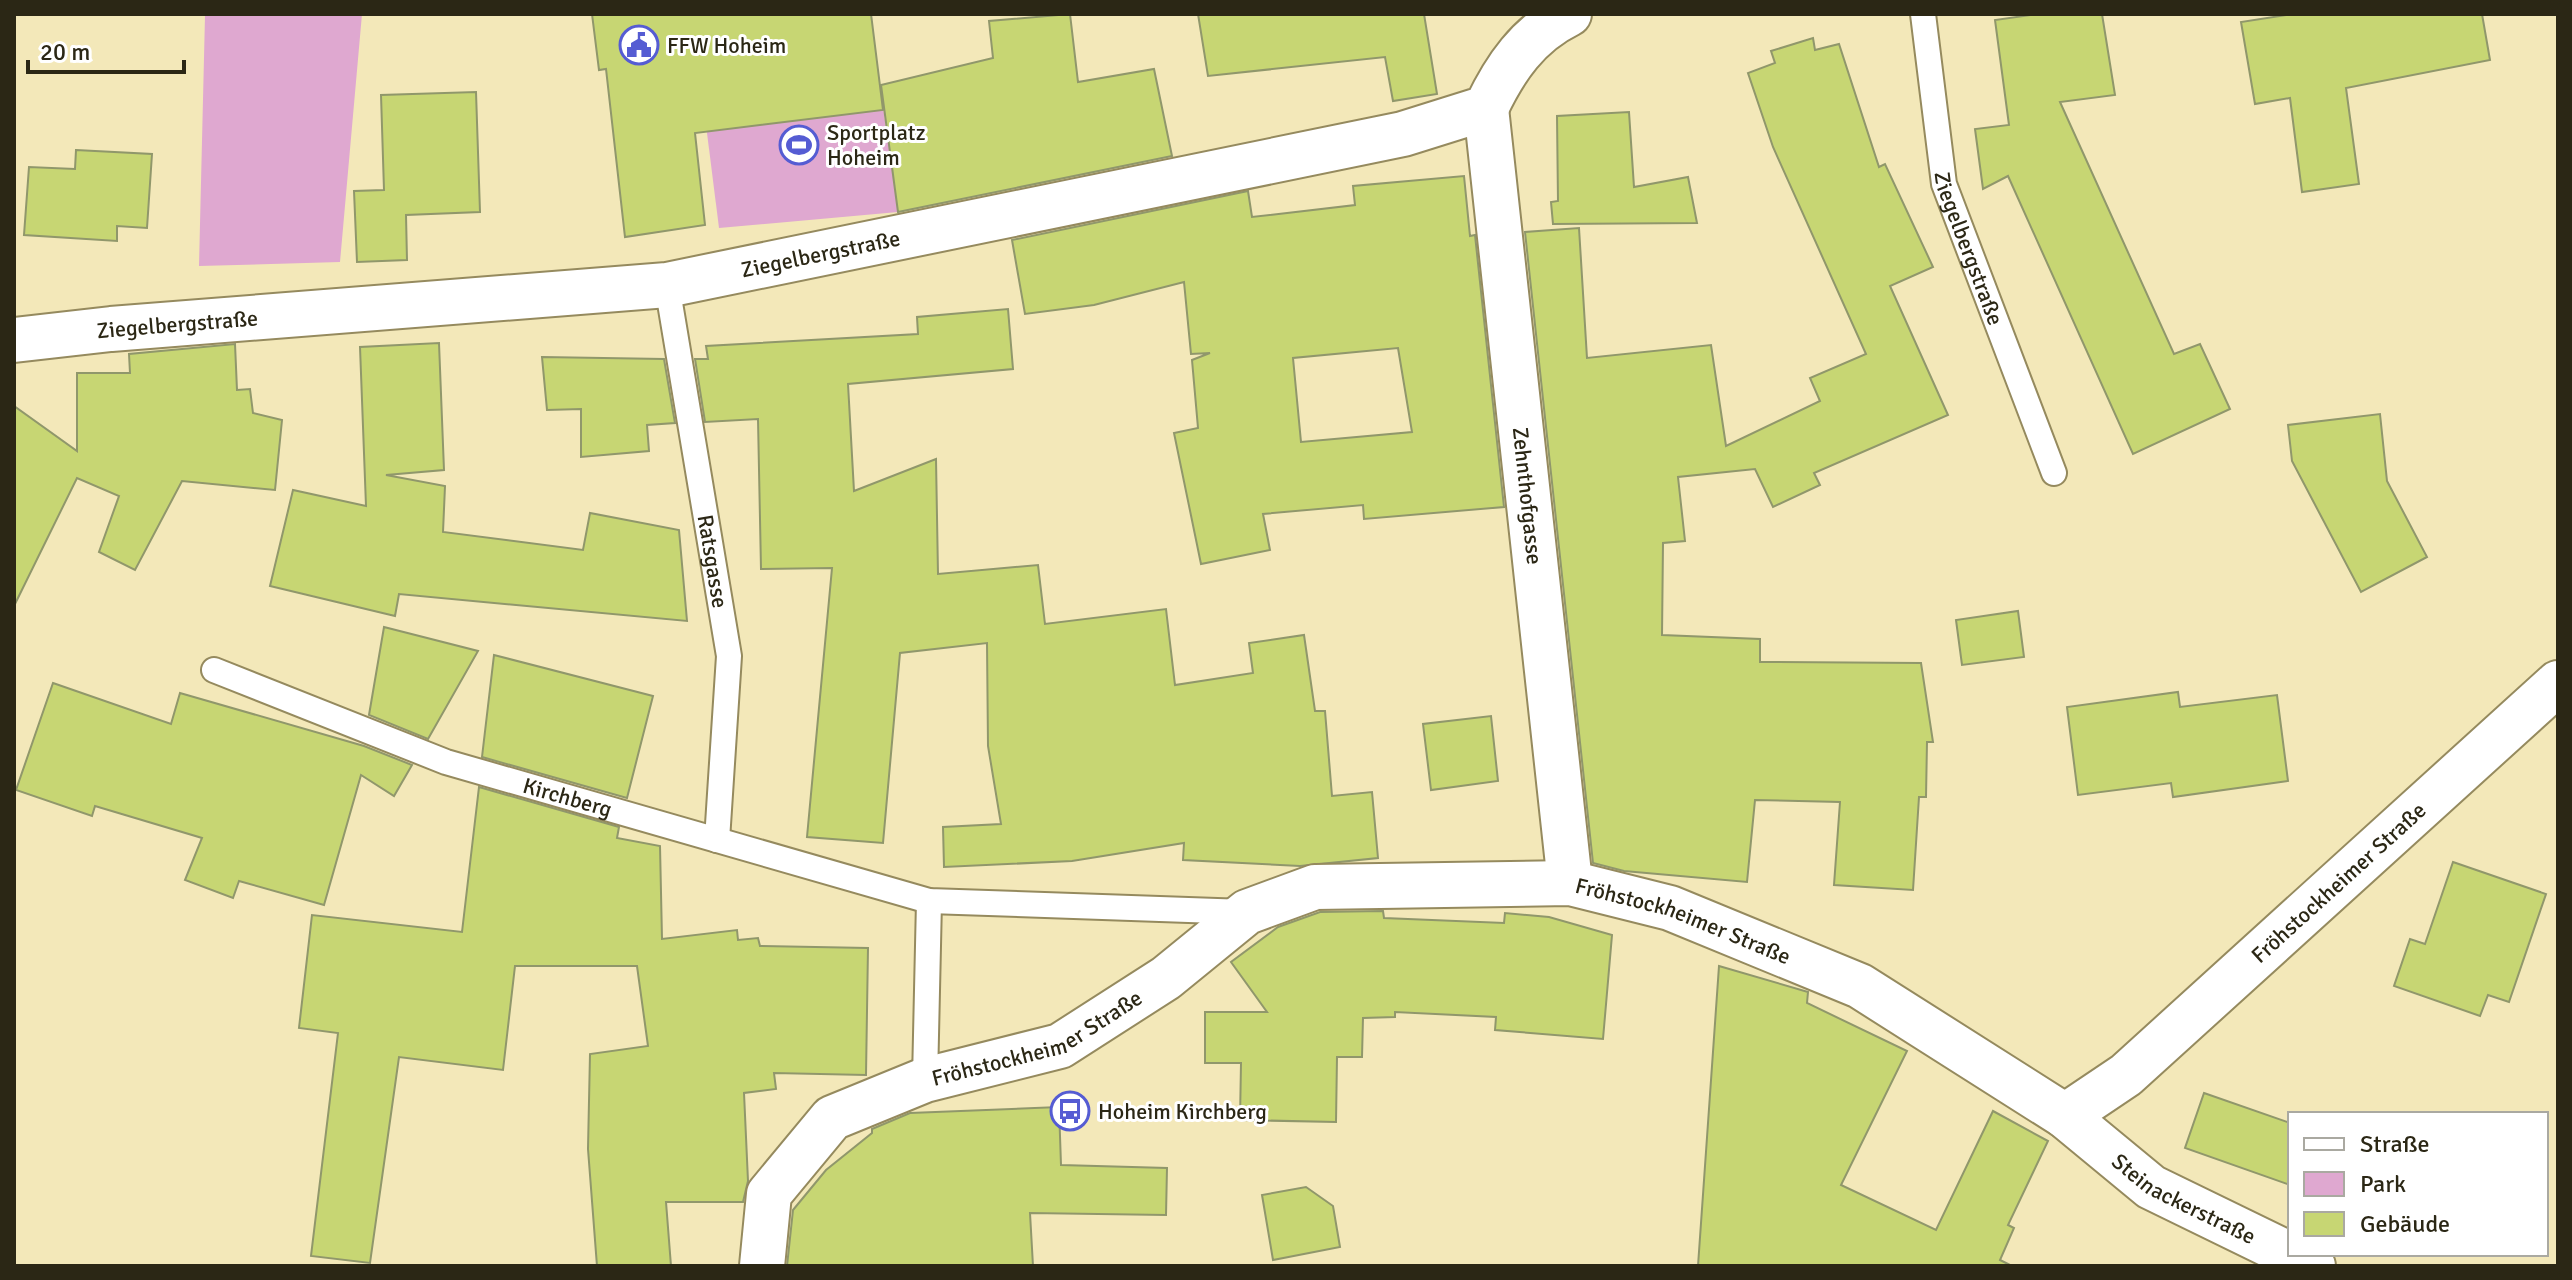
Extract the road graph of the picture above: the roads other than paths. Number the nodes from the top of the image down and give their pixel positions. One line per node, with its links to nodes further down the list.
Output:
1 (1569, 14): 3 (street)
2 (1923, 14): 6 (lane, Ziegelbergstraße)
3 (1486, 108): 4 (street, Ziegelbergstraße); 10 (street, Zehnthofgasse)
4 (667, 285): 5 (street, Ziegelbergstraße); 9 (lane, Ratsgasse)
5 (14, 340)
6 (2054, 473)
7 (214, 670): 9 (lane, Kirchberg)
8 (2552, 700): 14 (street, Fröhstockheimer Straße)
9 (717, 840): 11 (lane, Kirchberg)
10 (1570, 883): 12 (street, Fröhstockheimer Straße); 14 (street, Fröhstockheimer Straße)
11 (929, 901): 12 (lane, Kirchberg); 13 (lane)
12 (1247, 912): 13 (street, Fröhstockheimer Straße)
13 (925, 1080): 17 (street, Fröhstockheimer Straße)
14 (2065, 1116): 15 (street, Steinackerstraße)
15 (2288, 1254)
16 (2292, 1256): 18 (street, Steinackerstraße)
17 (762, 1266)
18 (2313, 1266)

